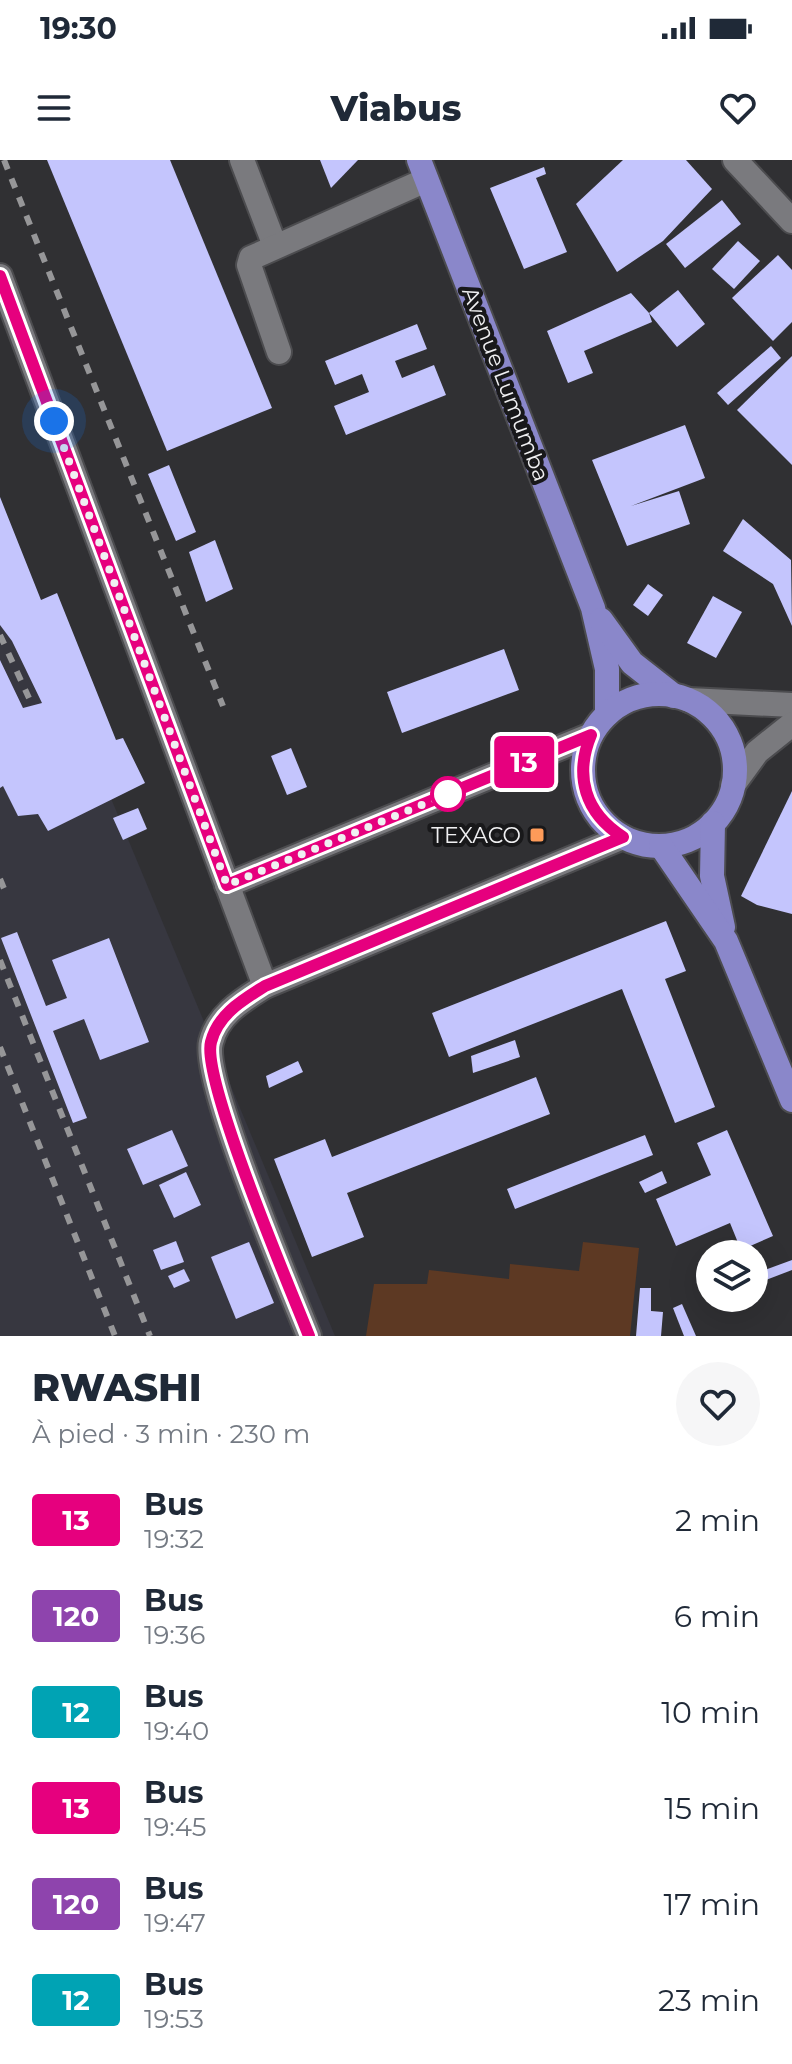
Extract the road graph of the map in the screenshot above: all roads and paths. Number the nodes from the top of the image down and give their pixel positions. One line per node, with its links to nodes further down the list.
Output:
1 (242, 160): 5 (street)
2 (735, 160): 4 (street)
3 (422, 170): 5 (street); 8 (main road, Avenue Lumumba)
4 (792, 221)
5 (275, 246): 7 (street)
6 (0, 276): 18 (street)
7 (279, 352)
8 (593, 608): 9 (main road); 11 (main road)
9 (682, 698): 10 (street); 11 (main road); 14 (main road)
10 (792, 705)
11 (607, 714): 13 (main road)
12 (792, 724): 14 (street)
13 (591, 735): 16 (main road); 18 (street)
14 (733, 785): 15 (main road)
15 (713, 823): 17 (main road); 19 (main road)
16 (623, 837): 17 (main road); 20 (street)
17 (661, 846): 19 (main road)
18 (227, 885): 20 (street)
19 (726, 941): 21 (main road)
20 (265, 986): 22 (street)
21 (792, 1100)
22 (309, 1336)

